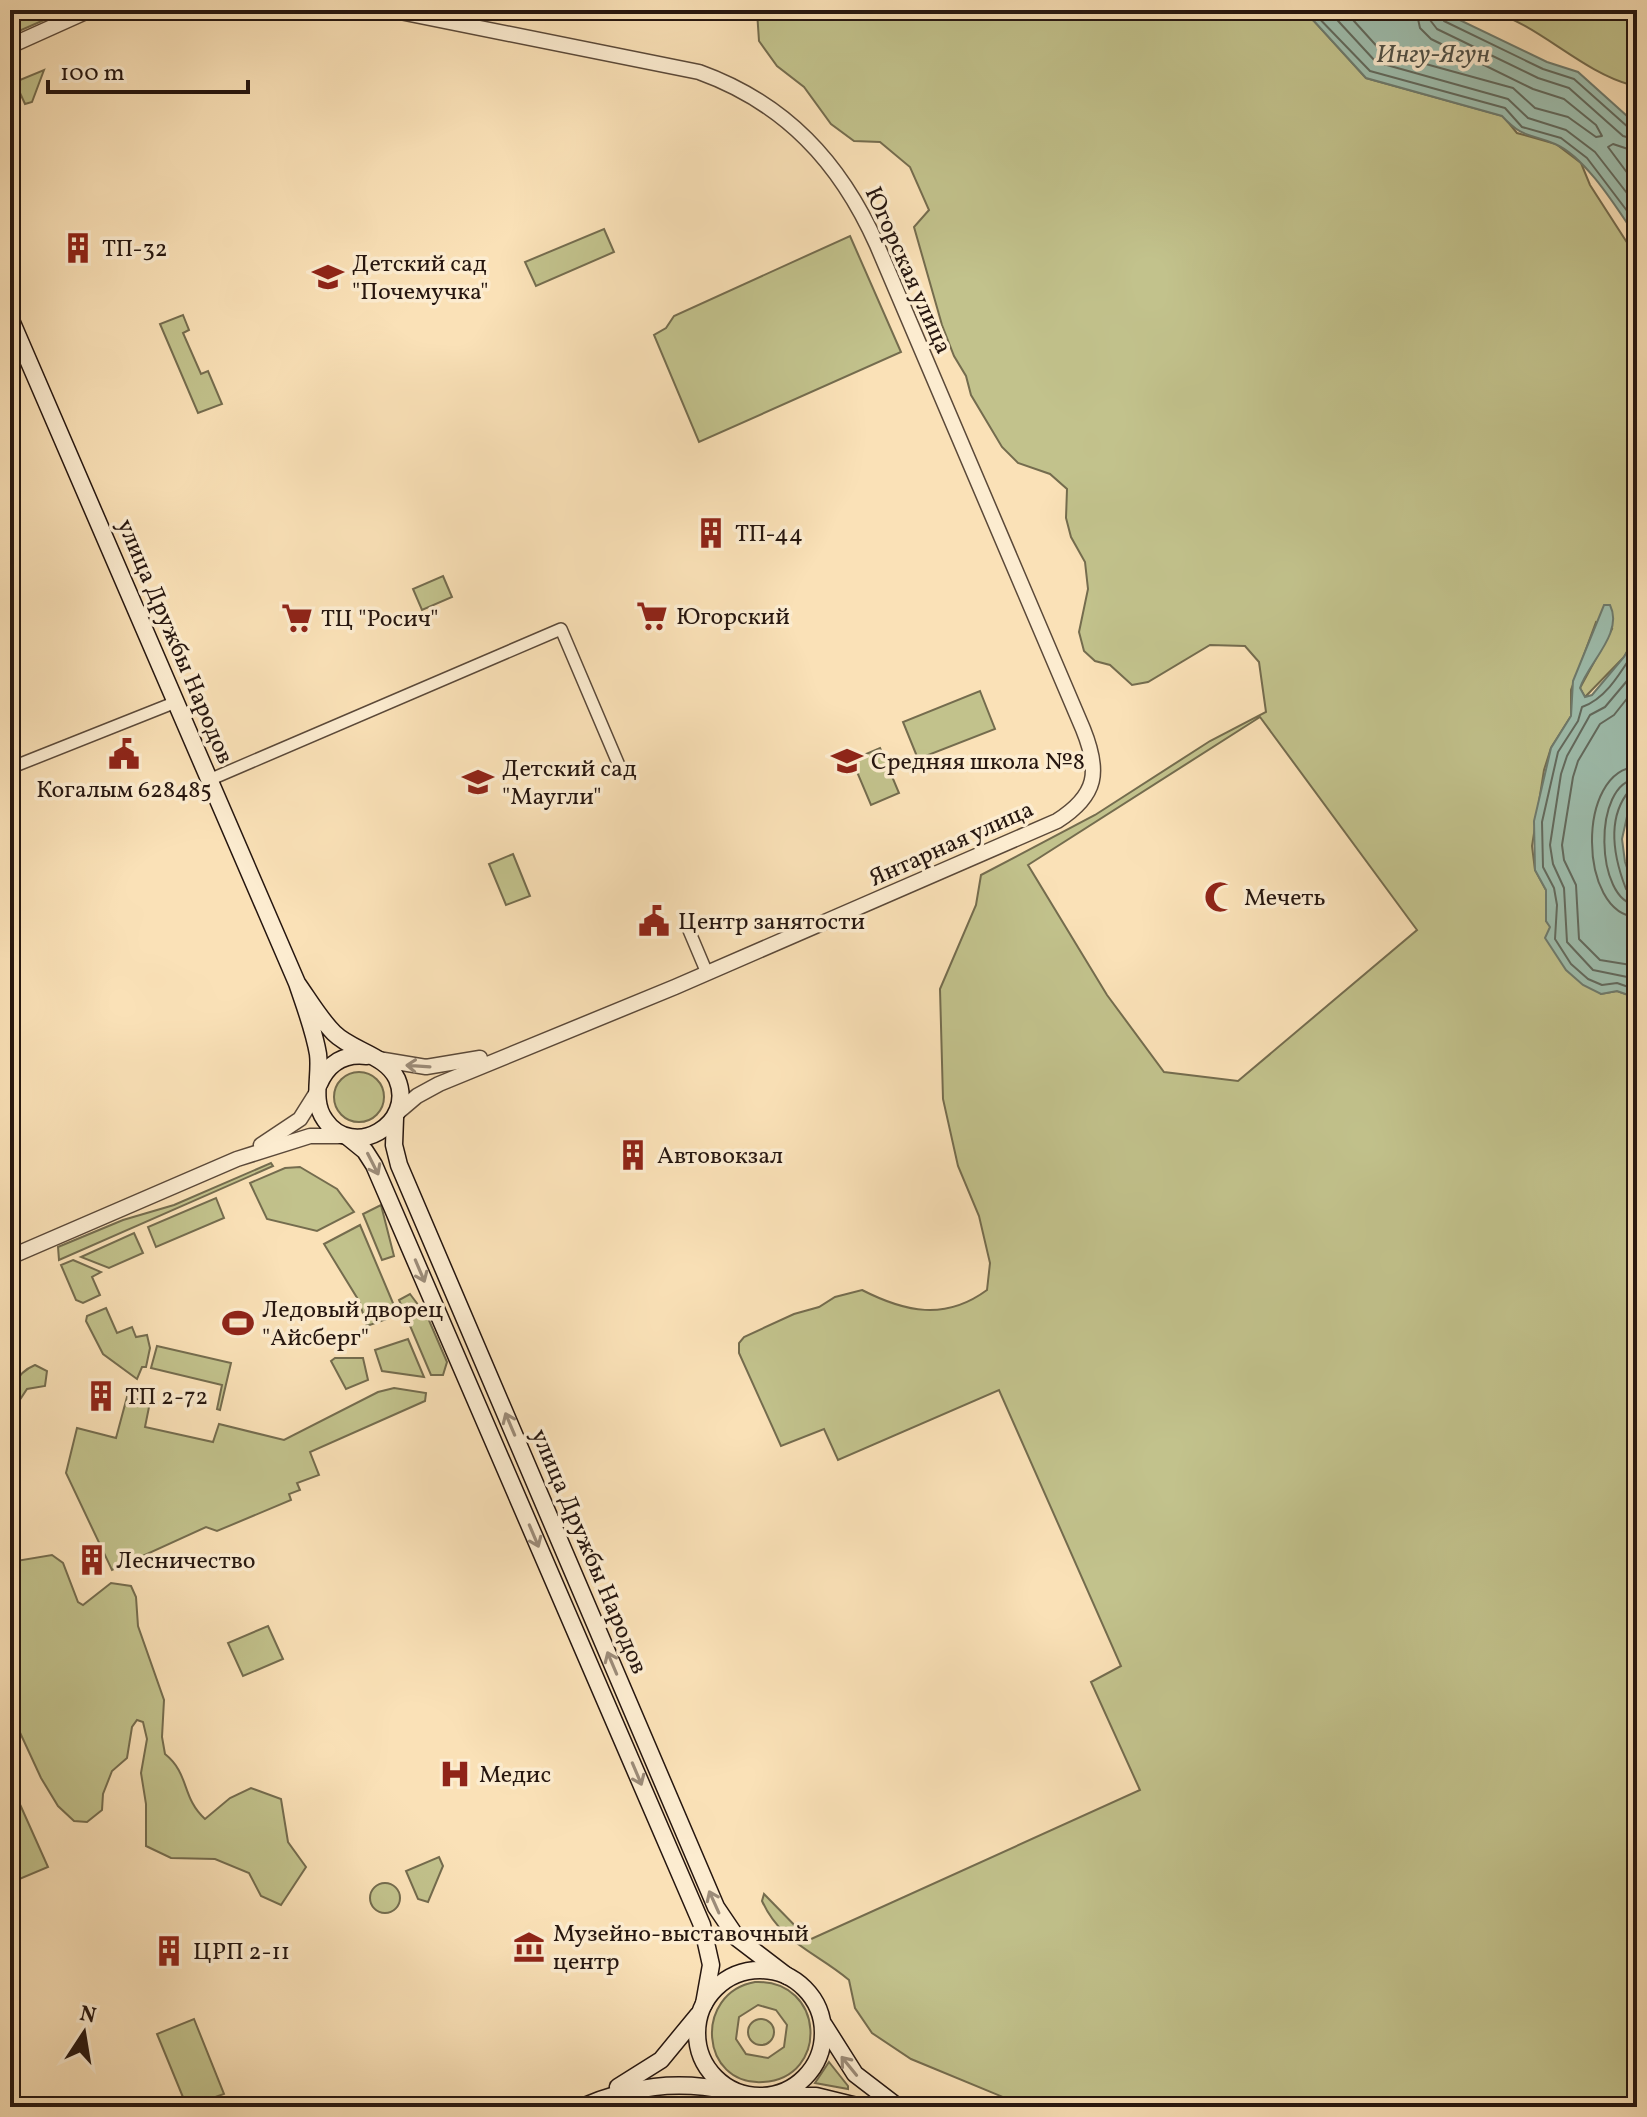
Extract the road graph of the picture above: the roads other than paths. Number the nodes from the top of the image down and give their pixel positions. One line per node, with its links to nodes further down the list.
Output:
1 (90, 10): 3 (street)
2 (390, 10): 11 (street, Югорская улица)
3 (13, 44)
4 (10, 318): 5 (main road, улица Дружбы Народов)
5 (26, 354): 6 (street); 7 (main road, улица Дружбы Народов)
6 (10, 362)
7 (176, 702): 8 (street); 10 (main road, улица Дружбы Народов)
8 (10, 768)
9 (621, 770): 10 (street)
10 (209, 780): 14 (main road, улица Дружбы Народов)
11 (1087, 795): 13 (street, Янтарная улица)
12 (688, 928): 13 (street)
13 (707, 973): 15 (street, Янтарная улица)
14 (297, 983): 16 (main road); 17 (main road)
15 (515, 1050): 16 (street, one-way to 16); 18 (street)
16 (372, 1057): 17 (main road); 18 (main road)
17 (318, 1088): 19 (main road); 20 (street)
18 (396, 1116): 19 (main road); 22 (main road, улица Дружбы Народов, one-way to 18)
19 (347, 1136): 20 (street); 23 (main road, улица Дружбы Народов, one-way to 23)
20 (237, 1159): 21 (street)
21 (10, 1257)
22 (787, 1976): 23 (main road); 24 (main road)
23 (702, 2007): 25 (main road); 27 (main road)
24 (823, 2024): 26 (main road); 29 (main road, one-way to 24)
25 (743, 2094): 26 (main road); 27 (main road)
26 (764, 2096): 28 (main road)
27 (586, 2105)
28 (861, 2107)
29 (898, 2107)

